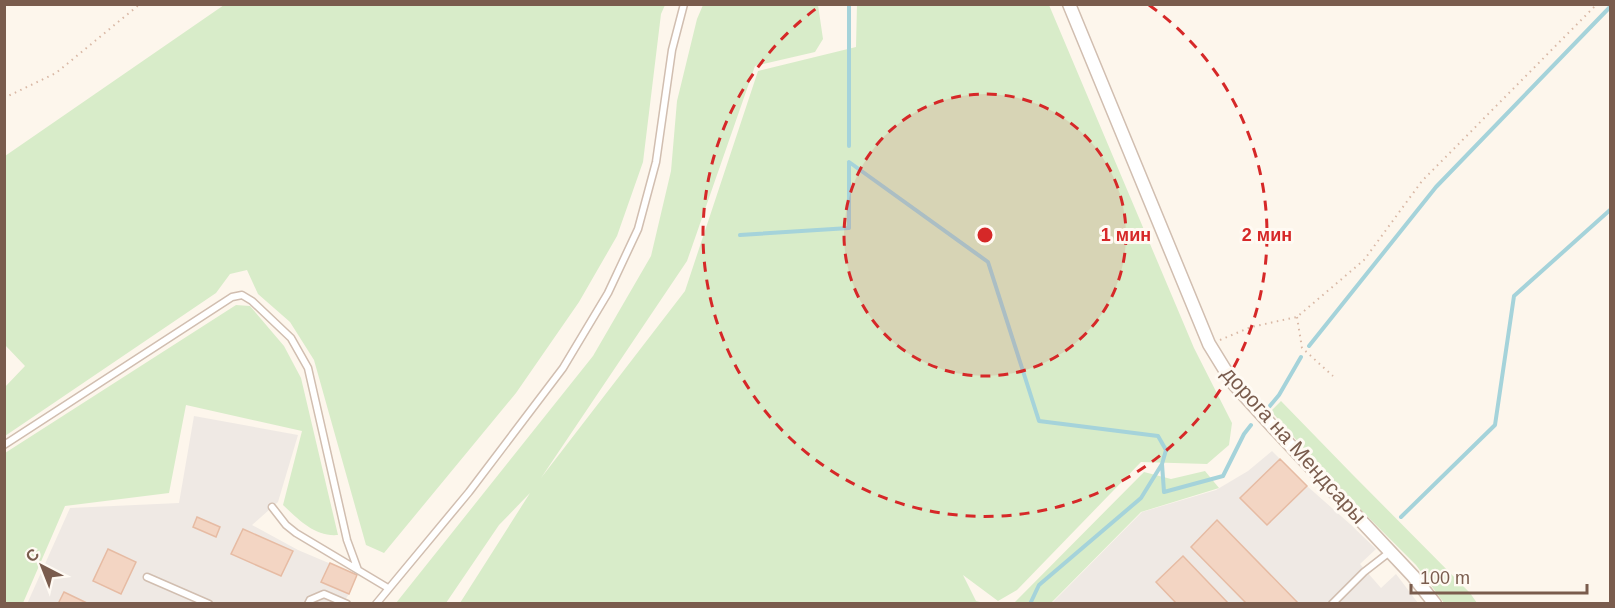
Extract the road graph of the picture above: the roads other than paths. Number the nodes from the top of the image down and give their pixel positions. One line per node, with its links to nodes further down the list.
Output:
1 (684, 4): 8 (lane)
2 (1069, 4): 5 (street, дорога на Мендсары)
3 (4, 445): 6 (lane)
4 (272, 507): 6 (lane)
5 (1391, 551): 13 (lane); 14 (street, дорога на Мендсары)
6 (358, 570): 8 (lane)
7 (147, 577): 9 (lane)
8 (388, 588): 12 (lane)
9 (209, 603)
10 (308, 603): 11 (lane)
11 (347, 603)
12 (376, 603)
13 (1332, 603)
14 (1435, 603)

